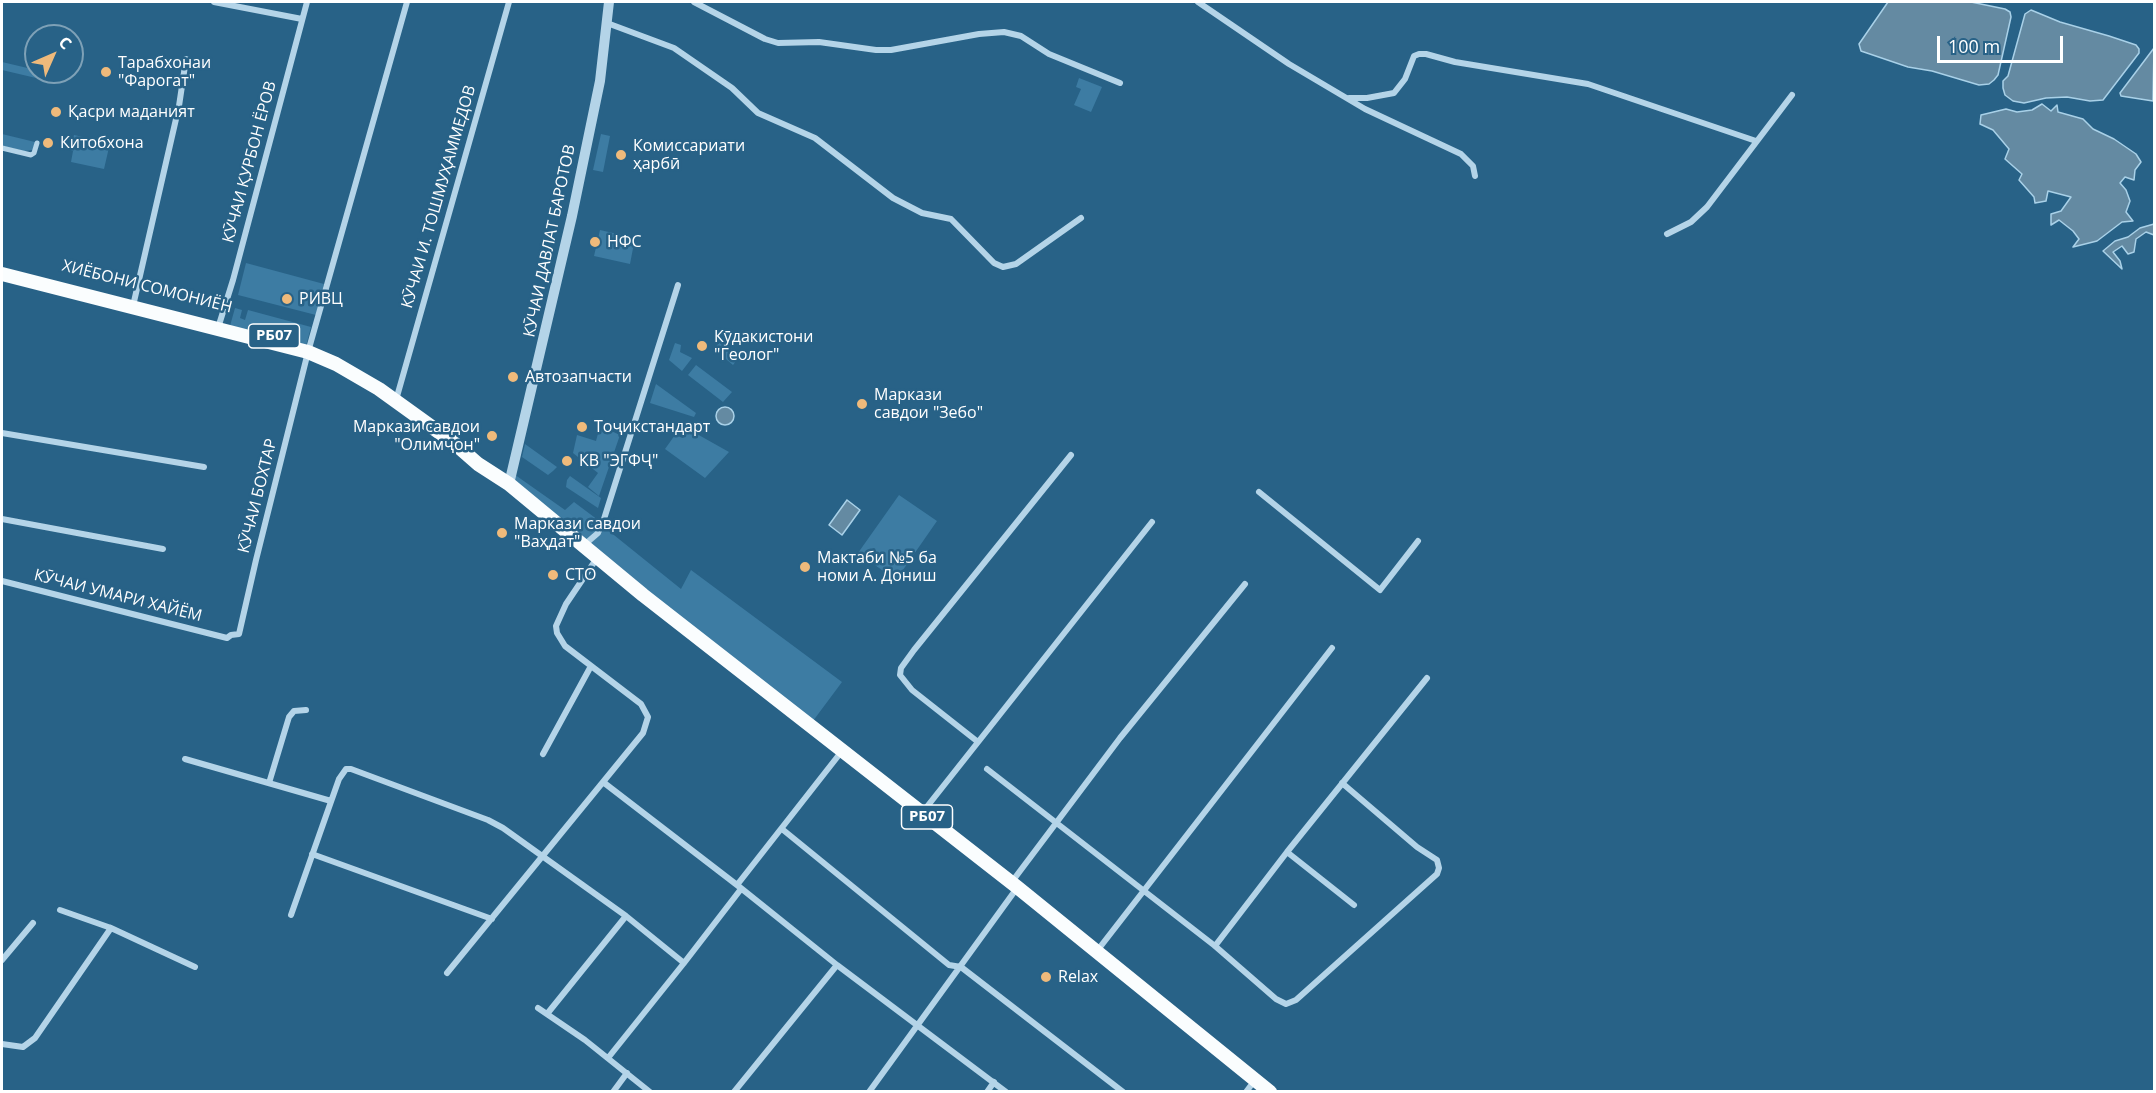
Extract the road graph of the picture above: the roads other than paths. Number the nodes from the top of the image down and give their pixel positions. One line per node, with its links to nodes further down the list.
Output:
1 (214, 2): 8 (street)
2 (307, 2): 8 (street, КӮЧАИ ҚУРБОН ЁРОВ)
3 (407, 2): 25 (street)
4 (509, 2): 26 (street, КӮЧАИ И. ТОШМУҲАММЕДОВ)
5 (609, 2): 9 (street, КӮЧАИ ДАВЛАТ БАРОТОВ)
6 (694, 2): 11 (street)
7 (1198, 2): 13 (street)
8 (302, 19): 24 (street, КӮЧАИ ҚУРБОН ЁРОВ)
9 (607, 23): 18 (street); 30 (street, КӮЧАИ ДАВЛАТ БАРОТОВ)
10 (186, 58): 23 (street)
11 (1120, 83)
12 (1792, 95): 14 (street)
13 (1349, 98): 14 (street); 17 (street)
14 (1756, 141): 19 (street)
15 (37, 142): 16 (street)
16 (2, 148)
17 (1475, 176)
18 (1081, 218)
19 (1667, 234)
20 (2, 268): 23 (highway, ХИЁБОНИ СОМОНИЁН / РБ07)
21 (2, 274): 23 (highway, ХИЁБОНИ СОМОНИЁН / РБ07)
22 (678, 285): 35 (street)
23 (134, 303): 24 (highway, ХИЁБОНИ СОМОНИЁН / РБ07)
24 (219, 325): 25 (highway, ХИЁБОНИ СОМОНИЁН / РБ07)
25 (308, 349): 26 (highway, ХИЁБОНИ СОМОНИЁН / РБ07); 40 (street, КӮЧАИ БОХТАР)
26 (397, 397): 30 (highway, ХИЁБОНИ СОМОНИЁН / РБ07)
27 (2, 433): 29 (street)
28 (1071, 455): 45 (street)
29 (204, 467)
30 (509, 484): 35 (highway, РБ07)
31 (1259, 492): 34 (street)
32 (2, 519): 36 (street)
33 (1152, 522): 45 (street)
34 (1418, 541)
35 (583, 546): 37 (highway, РБ07)
36 (163, 549)
37 (597, 557): 42 (street); 46 (highway, РБ07)
38 (2, 581): 40 (street, КӮЧАИ УМАРИ ХАЙЁМ)
39 (1245, 584): 55 (street)
40 (227, 639)
41 (1332, 648): 62 (street)
42 (591, 666): 47 (street); 50 (street)
43 (1427, 678): 52 (street)
44 (306, 711): 51 (street)
45 (978, 742): 54 (street)
46 (842, 751): 54 (highway, РБ07); 56 (street)
47 (543, 754)
48 (185, 759): 51 (street)
49 (987, 769): 55 (street)
50 (603, 782): 59 (street); 61 (street)
51 (270, 783): 53 (street)
52 (1342, 783): 57 (street); 70 (street)
53 (331, 801): 58 (street); 59 (street)
54 (922, 813): 60 (highway, РБ07)
55 (1057, 823): 60 (street); 62 (street)
56 (782, 829): 61 (street); 76 (street)
57 (1287, 852): 63 (street); 70 (street)
58 (312, 854): 65 (street); 67 (street)
59 (544, 856): 66 (street); 67 (street)
60 (1014, 885): 71 (highway, РБ07); 76 (street)
61 (739, 887): 73 (street); 74 (street)
62 (1144, 892): 70 (street); 71 (street)
63 (1354, 905)
64 (60, 910): 69 (street)
65 (291, 915)
66 (626, 916): 73 (street); 79 (street)
67 (492, 919): 77 (street)
68 (33, 923): 72 (street)
69 (111, 928): 75 (street); 81 (street)
70 (1215, 946)
71 (1096, 952): 84 (highway, РБ07)
72 (2, 960)
73 (684, 963): 82 (street)
74 (837, 965): 80 (street); 88 (street)
75 (195, 967)
76 (961, 967): 80 (street); 92 (street)
77 (447, 973)
78 (538, 1008): 79 (street)
79 (547, 1014): 82 (street)
80 (918, 1025): 85 (street); 89 (street)
81 (2, 1044)
82 (608, 1058): 83 (street)
83 (627, 1073): 86 (street); 87 (street)
84 (1255, 1080): 93 (street); 94 (highway, РБ07)
85 (994, 1082): 90 (street); 91 (street)
86 (613, 1092)
87 (651, 1092)
88 (734, 1092)
89 (869, 1092)
90 (987, 1092)
91 (1006, 1092)
92 (1123, 1092)
93 (1246, 1092)
94 (1270, 1092)

